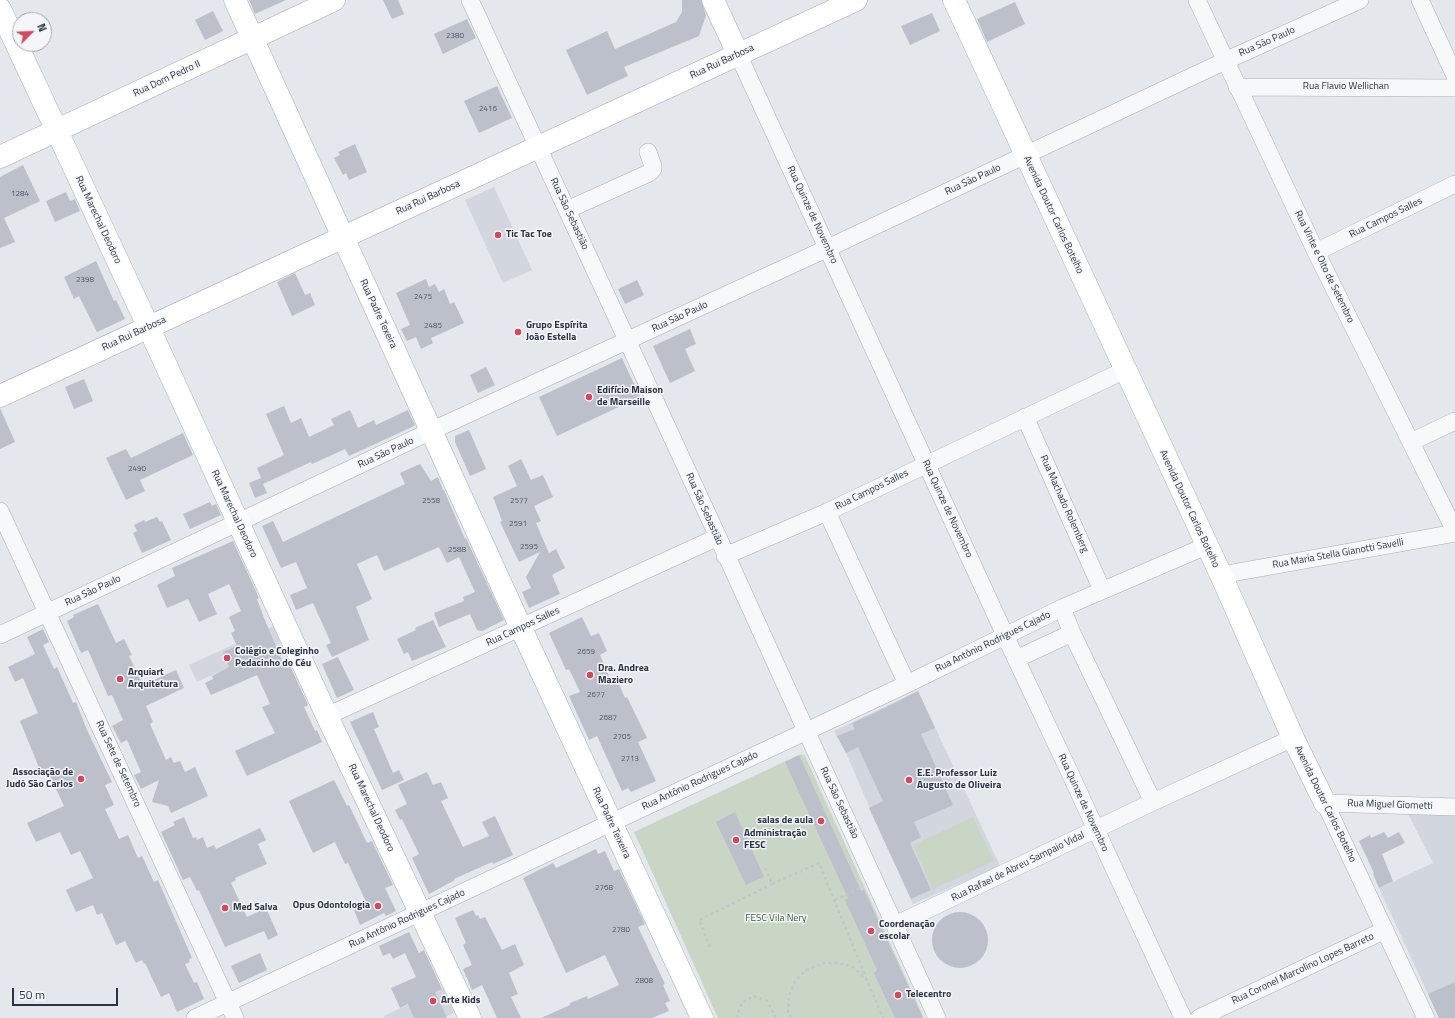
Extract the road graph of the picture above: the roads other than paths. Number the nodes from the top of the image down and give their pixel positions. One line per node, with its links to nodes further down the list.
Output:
1 (235, 0): 11 (main road, Rua Padre Texeira)
2 (334, 0): 11 (main road, Rua Dom Pedro II)
3 (470, 0): 18 (street, Rua São Sebastião)
4 (713, 0): 12 (main road, Rua Quinze de Novembro)
5 (856, 0): 12 (main road, Rua Rui Barbosa)
6 (954, 0): 20 (main road, Avenida Doutor Carlos Botelho)
7 (1197, 0): 13 (street, Rua Vinte e Oito de Setembro)
8 (1360, 0): 13 (street, Rua São Paulo)
9 (1420, 0): 14 (street)
10 (0, 9): 17 (main road, Rua Marechal Deodoro)
11 (253, 39): 17 (main road, Rua Dom Pedro II); 24 (main road, Rua Padre Texeira)
12 (738, 54): 18 (main road, Rua Rui Barbosa); 25 (street, Rua Quinze de Novembro)
13 (1225, 61): 15 (street, Rua Vinte e Oito de Setembro); 20 (street, Rua São Paulo)
14 (1455, 76)
15 (1237, 86): 16 (street, Rua Flavio Wellichan); 26 (street, Rua Vinte e Oito de Setembro)
16 (1455, 88)
17 (57, 131): 21 (main road, Rua Dom Pedro II); 27 (main road, Rua Marechal Deodoro)
18 (538, 148): 23 (street, Rua São Sebastião); 24 (main road, Rua Rui Barbosa)
19 (648, 152): 23 (street)
20 (1026, 155): 25 (street, Rua São Paulo); 29 (main road, Avenida Doutor Carlos Botelho)
21 (0, 157)
22 (1455, 184): 26 (street, Rua Campos Salles)
23 (567, 210): 28 (street, Rua São Sebastião)
24 (343, 237): 27 (main road, Rua Rui Barbosa); 33 (main road, Rua Padre Texeira)
25 (828, 248): 28 (street, Rua São Paulo); 35 (street, Rua Quinze de Novembro)
26 (1316, 252): 34 (street, Rua Vinte e Oito de Setembro)
27 (149, 328): 30 (main road, Rua Rui Barbosa); 38 (main road, Rua Marechal Deodoro)
28 (627, 341): 33 (street, Rua São Paulo); 40 (street, Rua São Sebastião)
29 (1125, 370): 31 (street, Rua Campos Salles); 41 (main road, Avenida Doutor Carlos Botelho)
30 (0, 396)
31 (1025, 417): 35 (street, Rua Campos Salles); 44 (street, Rua Machado Rolemberg)
32 (1455, 421): 34 (street)
33 (431, 431): 38 (street, Rua São Paulo); 47 (main road, Rua Padre Texeira)
34 (1411, 442): 39 (street, Rua Vinte e Oito de Setembro)
35 (926, 464): 37 (street, Rua Campos Salles); 50 (street, Rua Quinze de Novembro)
36 (0, 510): 46 (street, Rua Sete de Setembro)
37 (827, 512): 42 (street, Rua Campos Salles); 52 (street)
38 (237, 523): 46 (street, Rua São Paulo); 53 (main road, Rua Marechal Deodoro)
39 (1455, 532): 43 (street, Rua Maria Stella Gianotti Savelli)
40 (718, 537): 42 (street, Rua São Sebastião); 47 (street, Rua Campos Salles)
41 (1206, 546): 43 (main road, Avenida Doutor Carlos Botelho); 44 (street, Rua Antônio Rodrigues Cajado)
42 (725, 556): 54 (street, Rua São Sebastião)
43 (1221, 575): 55 (main road, Avenida Doutor Carlos Botelho)
44 (1102, 590): 45 (street, Rua Antônio Rodrigues Cajado)
45 (1062, 608): 48 (street); 50 (street, Rua Antônio Rodrigues Cajado)
46 (47, 613): 49 (street, Rua São Paulo); 64 (street, Rua Sete de Setembro)
47 (521, 628): 53 (street, Rua Campos Salles); 59 (main road, Rua Padre Teixeira)
48 (1072, 633): 51 (street); 56 (street)
49 (0, 635)
50 (1006, 636): 51 (street, Rua Quinze de Novembro); 52 (street, Rua Antônio Rodrigues Cajado)
51 (1016, 659): 60 (street, Rua Quinze de Novembro)
52 (907, 684): 54 (street, Rua Antônio Rodrigues Cajado)
53 (327, 716): 61 (main road, Rua Marechal Deodoro)
54 (806, 731): 59 (street, Rua Antônio Rodrigues Cajado); 62 (street, Rua São Sebastião)
55 (1293, 738): 56 (street, Rua Rafael de Abreu Sampaio Vidal); 57 (main road, Avenida Doutor Carlos Botelho)
56 (1153, 802): 60 (street, Rua Rafael de Abreu Sampaio Vidal)
57 (1325, 803): 58 (street, Rua Miguel Giometti); 63 (street, Avenida Doutor Carlos Botelho)
58 (1455, 807)
59 (612, 822): 61 (street, Rua Antônio Rodrigues Cajado); 67 (main road, Rua Padre Teixeira)
60 (1095, 830): 62 (street, Rua Rafael de Abreu Sampaio Vidal); 69 (street, Rua Quinze de Novembro)
61 (420, 912): 64 (street, Rua Antônio Rodrigues Cajado); 66 (main road, Rua Marechal Deodoro)
62 (896, 925): 68 (street, Rua São Sebastião)
63 (1385, 930): 70 (street, Rua Coronel Marcolino Lopes Barreto); 71 (street, Avenida Doutor Carlos Botelho)
64 (232, 1011): 65 (street, Rua Antônio Rodrigues Cajado)
65 (196, 1018)
66 (470, 1018)
67 (701, 1018)
68 (937, 1018)
69 (1183, 1018)
70 (1199, 1018)
71 (1426, 1018)

